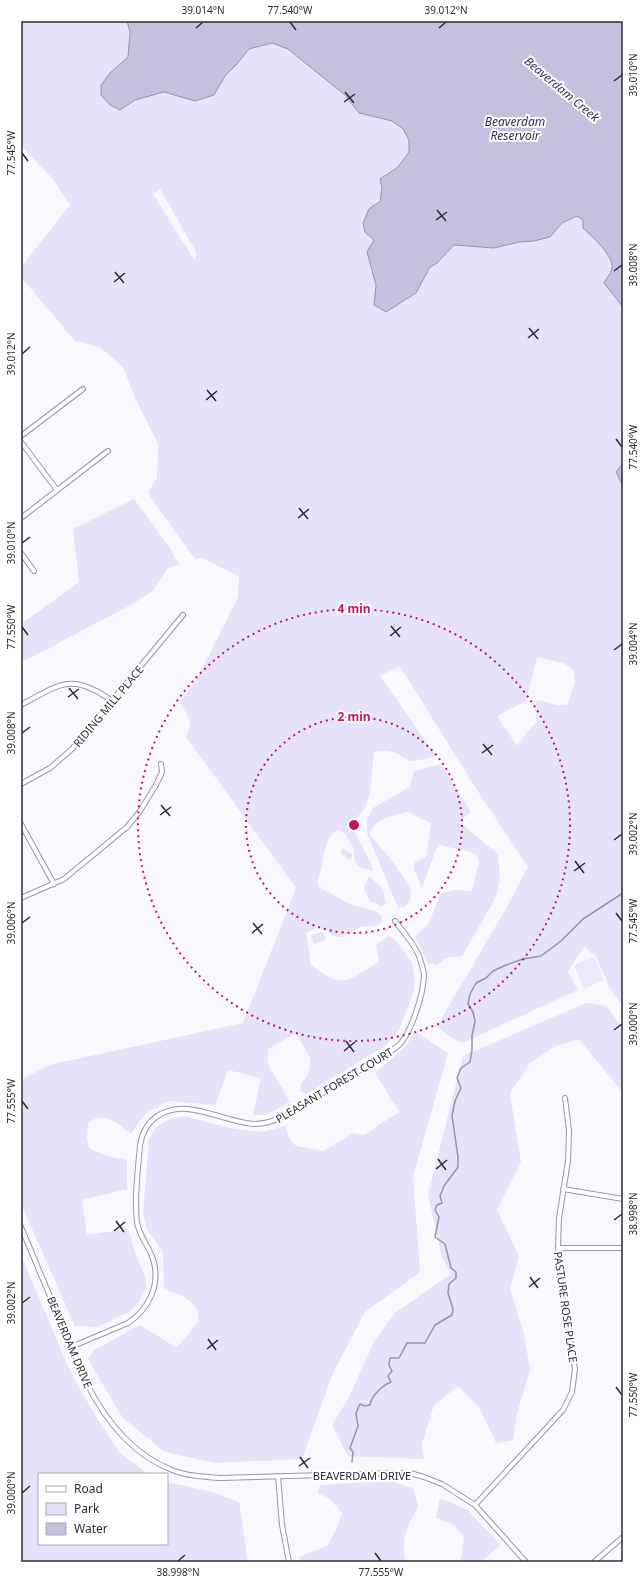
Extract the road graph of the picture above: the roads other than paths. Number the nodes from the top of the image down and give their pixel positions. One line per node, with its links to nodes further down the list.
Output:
1 (83, 389): 2 (street)
2 (21, 436)
3 (21, 442): 5 (street)
4 (108, 451): 5 (street)
5 (57, 490): 6 (street)
6 (21, 518)
7 (21, 553): 8 (street)
8 (34, 571)
9 (183, 614): 10 (street, RIDING MILL PLACE)
10 (112, 701): 11 (street); 13 (street, RIDING MILL PLACE)
11 (21, 705)
12 (161, 764): 15 (street)
13 (21, 784)
14 (21, 824): 15 (street)
15 (54, 884): 16 (street)
16 (21, 898)
17 (394, 921): 24 (street, PLEASANT FOREST COURT)
18 (565, 1098): 19 (street, PASTURE ROSE PLACE)
19 (563, 1189): 20 (street); 22 (street, PASTURE ROSE PLACE)
20 (623, 1199)
21 (21, 1227): 24 (street, BEAVERDAM DRIVE)
22 (558, 1248): 23 (street); 26 (street, PASTURE ROSE PLACE)
23 (623, 1248)
24 (71, 1347): 25 (street, BEAVERDAM DRIVE)
25 (278, 1476): 26 (street, BEAVERDAM DRIVE); 28 (street)
26 (475, 1505): 29 (street, BEAVERDAM DRIVE)
27 (623, 1537): 30 (street)
28 (289, 1562)
29 (526, 1562)
30 (594, 1562)

